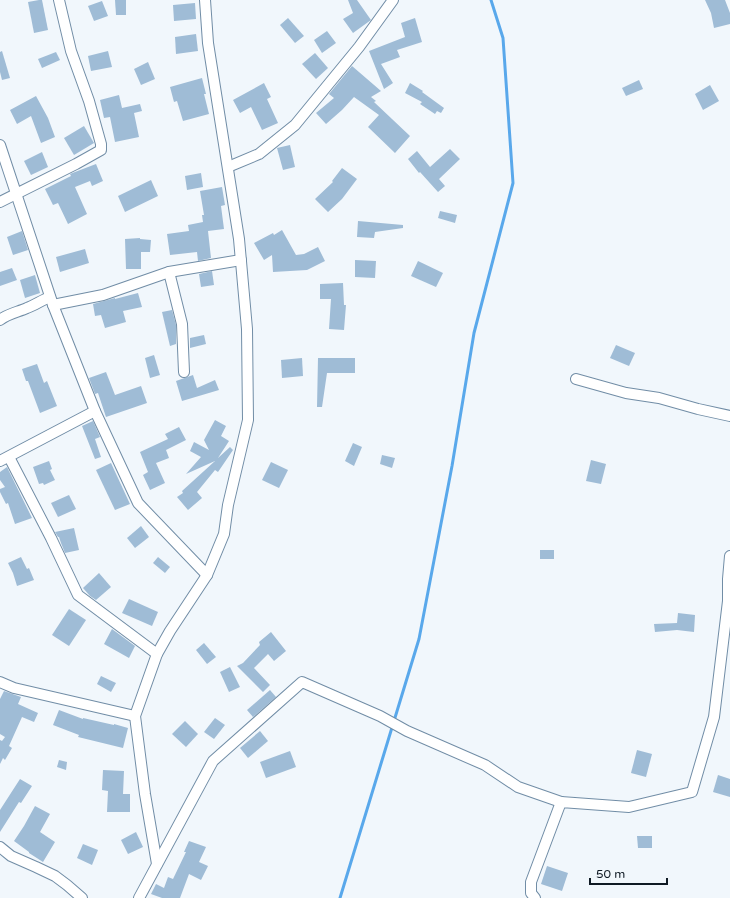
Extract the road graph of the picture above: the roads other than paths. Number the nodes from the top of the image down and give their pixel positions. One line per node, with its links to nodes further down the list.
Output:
1 (59, 0): 6 (street)
2 (205, 0): 5 (street)
3 (393, 0): 5 (street)
4 (0, 145): 6 (street)
5 (228, 167): 8 (street)
6 (16, 193): 7 (street); 10 (street)
7 (0, 202)
8 (241, 260): 9 (street); 18 (street)
9 (169, 272): 10 (street); 12 (street)
10 (52, 301): 11 (street); 14 (street)
11 (0, 320)
12 (184, 372)
13 (576, 379): 15 (street)
14 (95, 412): 16 (street); 18 (street)
15 (730, 416)
16 (5, 459): 20 (street)
17 (730, 556): 19 (street)
18 (207, 575): 20 (street)
19 (729, 579): 23 (street)
20 (157, 654): 22 (street)
21 (0, 682): 22 (street)
22 (135, 716): 25 (street)
23 (561, 802): 25 (street); 28 (street)
24 (0, 847): 26 (street)
25 (157, 864): 27 (street)
26 (82, 898)
27 (139, 898)
28 (535, 898)

